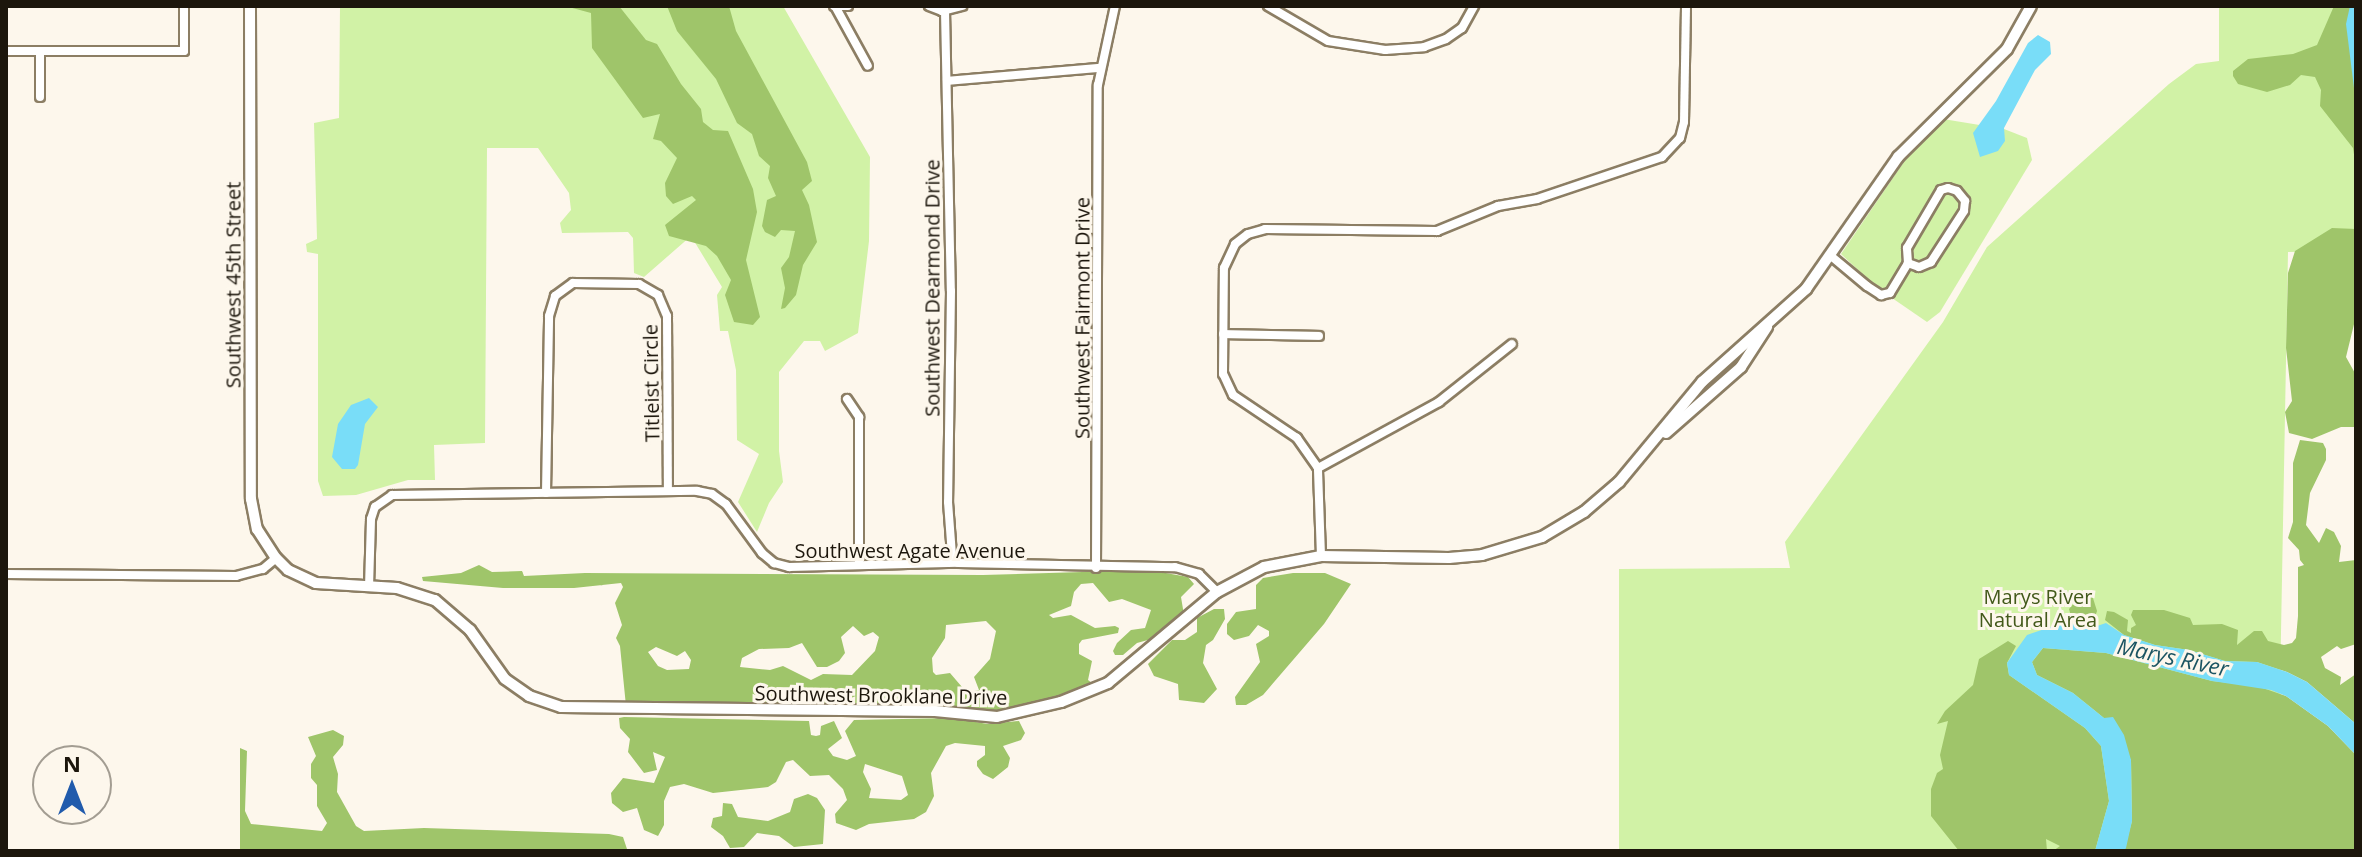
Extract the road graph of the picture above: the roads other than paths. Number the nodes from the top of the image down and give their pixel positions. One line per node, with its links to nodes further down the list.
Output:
1 (184, 6): 14 (street)
2 (250, 6): 31 (street, Southwest 45th Street)
3 (834, 6): 4 (street); 15 (street)
4 (848, 6)
5 (929, 6): 12 (street)
6 (962, 6): 12 (street)
7 (1115, 6): 16 (street, Southwest Fairmont Drive)
8 (1268, 6): 9 (street)
9 (1474, 6)
10 (1686, 6): 22 (street)
11 (2031, 6): 19 (street, Southwest Brooklane Drive)
12 (945, 11): 17 (street, Southwest Dearmond Drive)
13 (6, 51): 14 (street)
14 (40, 51): 18 (street)
15 (868, 66)
16 (1099, 68): 17 (street); 34 (street, Southwest Fairmont Drive)
17 (947, 81): 32 (street, Southwest Dearmond Drive)
18 (40, 97)
19 (1831, 256): 20 (street); 21 (street, Southwest Brooklane Drive)
20 (1908, 263): 20 (street)
21 (1768, 326): 26 (street, Southwest Brooklane Drive); 26 (street, Southwest Brooklane Drive)
22 (1223, 334): 23 (street); 27 (street)
23 (1319, 336)
24 (1512, 344): 27 (street)
25 (847, 399): 33 (street)
26 (1649, 447): 30 (street, Southwest Brooklane Drive)
27 (1318, 468): 30 (street)
28 (668, 491): 29 (street, Southwest Agate Avenue); 29 (street, Titleist Circle); 33 (street, Southwest Agate Avenue)
29 (546, 493): 36 (street, Southwest Agate Avenue)
30 (1321, 556): 37 (street, Southwest Brooklane Drive)
31 (276, 558): 35 (street); 36 (street, Southwest Brooklane Drive)
32 (958, 563): 33 (street, Southwest Agate Avenue); 34 (street, Southwest Agate Avenue)
33 (859, 565)
34 (1096, 568): 37 (street, Southwest Agate Avenue)
35 (6, 574)
36 (369, 587): 37 (street, Southwest Brooklane Drive)
37 (1217, 592)

